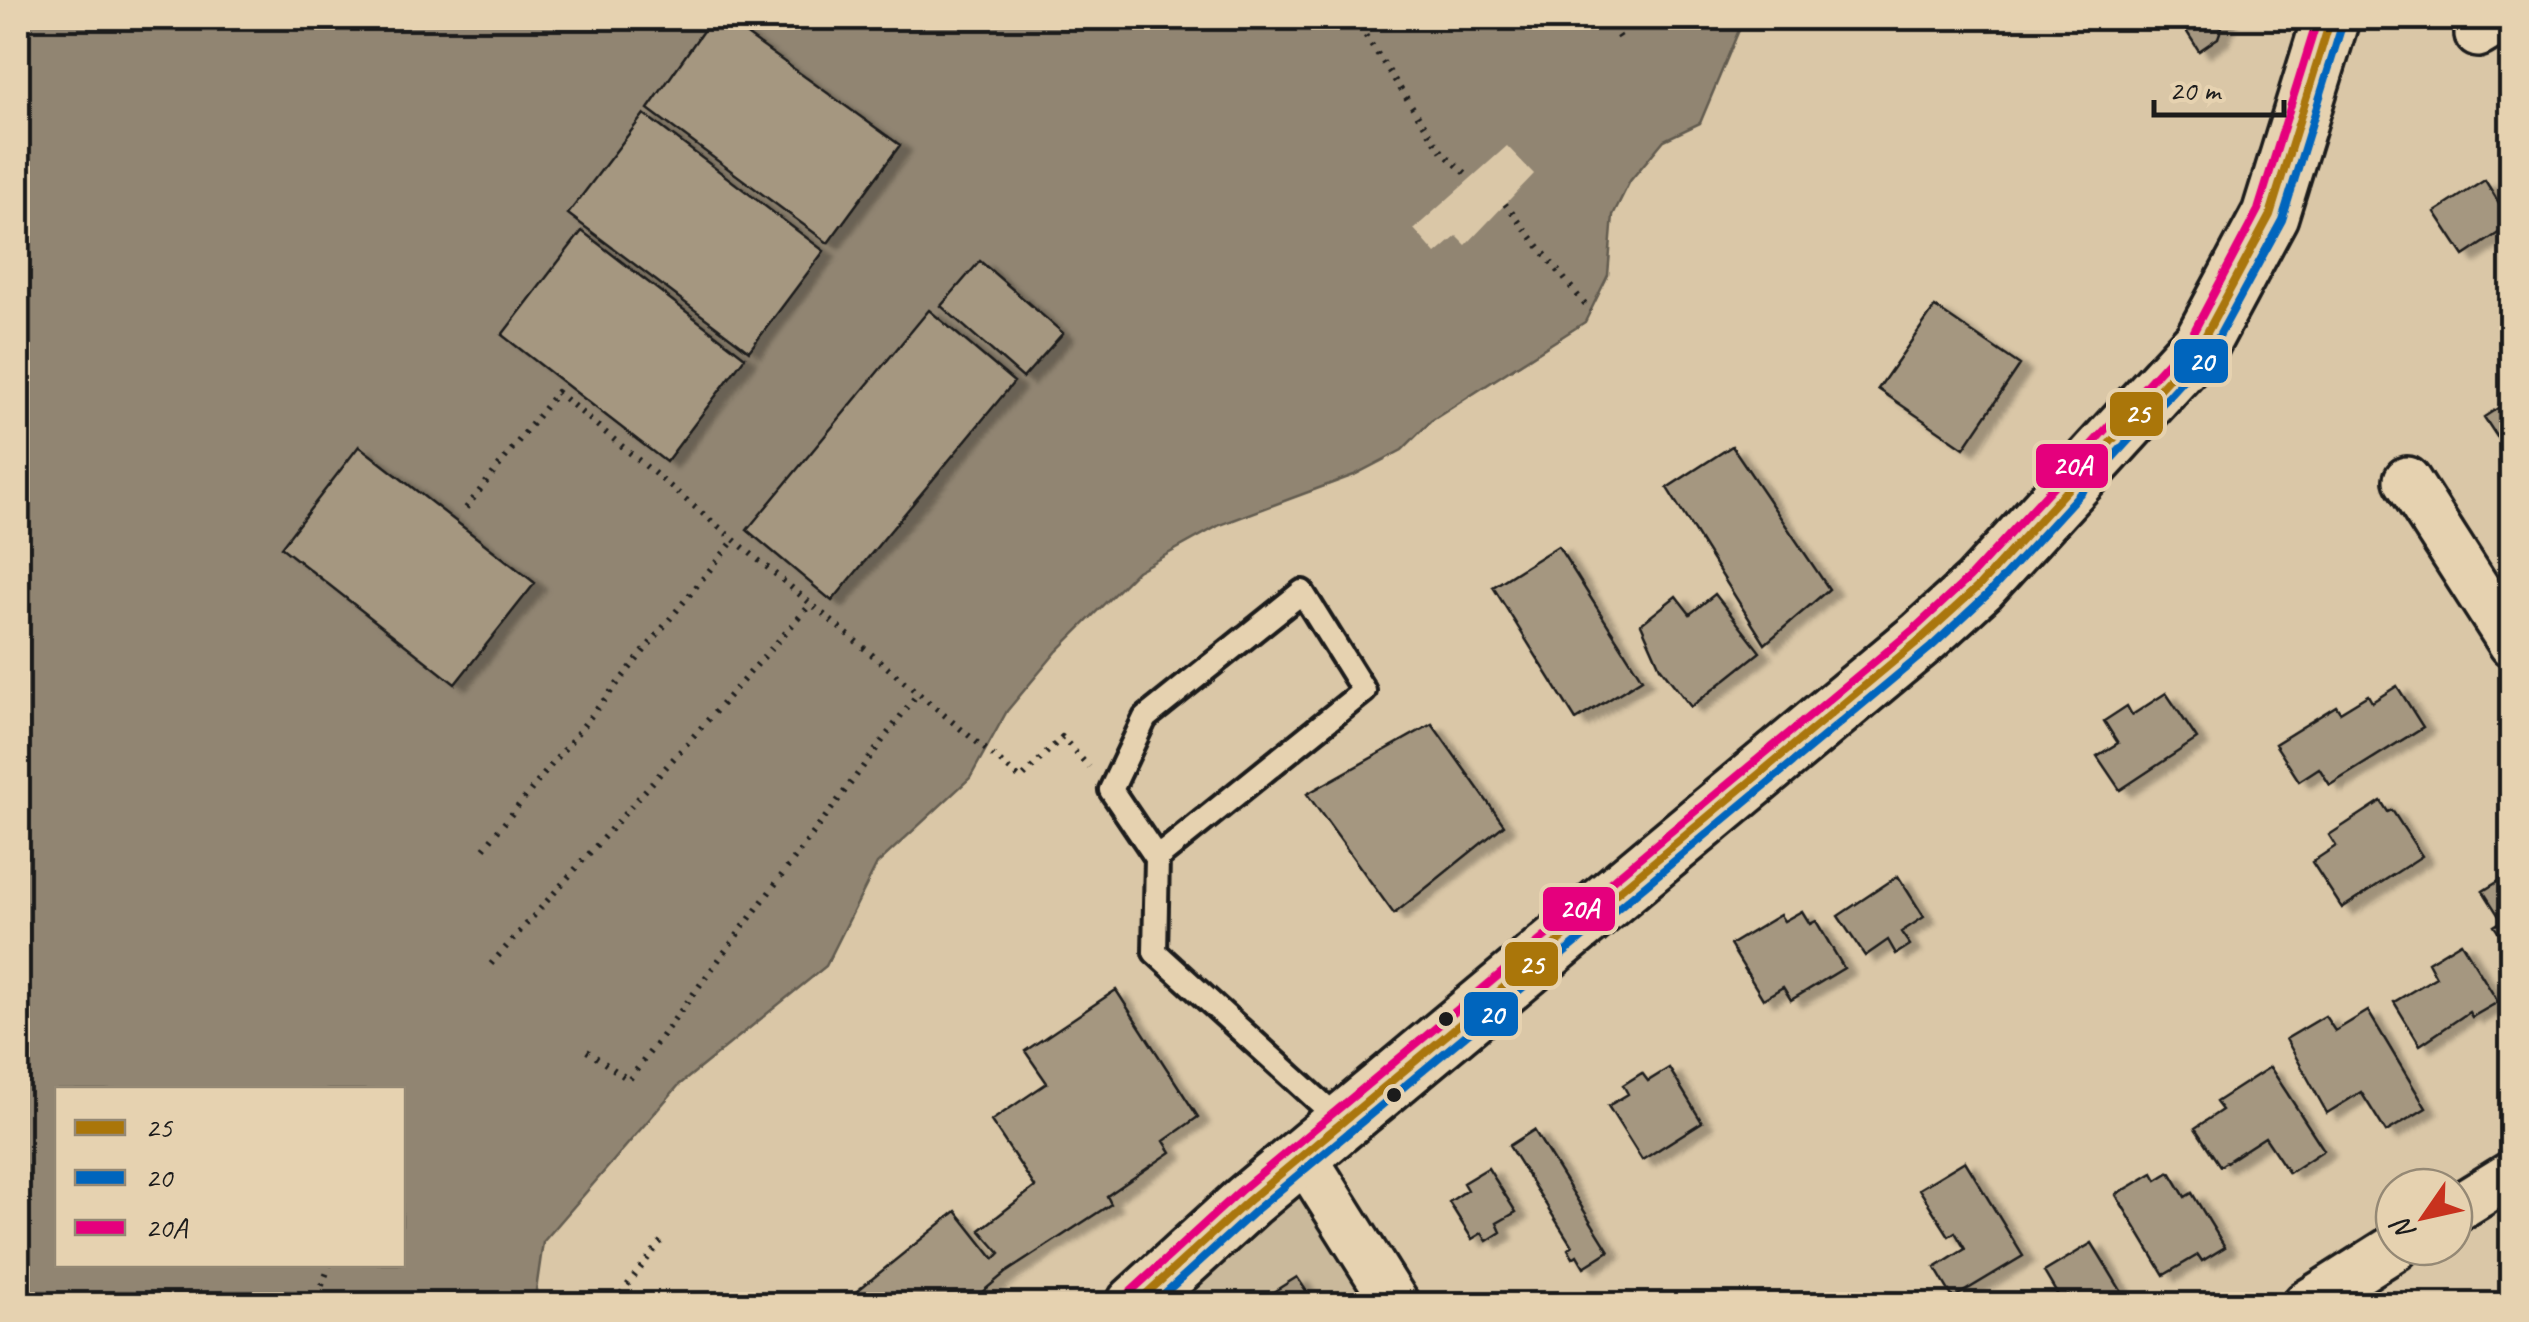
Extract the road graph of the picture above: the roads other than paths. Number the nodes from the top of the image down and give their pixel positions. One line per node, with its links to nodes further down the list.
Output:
1 (2332, 18): 5 (highway)
2 (2406, 480): 3 (street)
3 (2512, 644)
4 (1157, 858): 4 (lane); 5 (lane)
5 (1322, 1139): 9 (highway); 10 (street)
6 (2512, 1174): 7 (street)
7 (2474, 1198)
8 (2374, 1261): 11 (street)
9 (1135, 1304)
10 (1396, 1304)
11 (2306, 1304)

